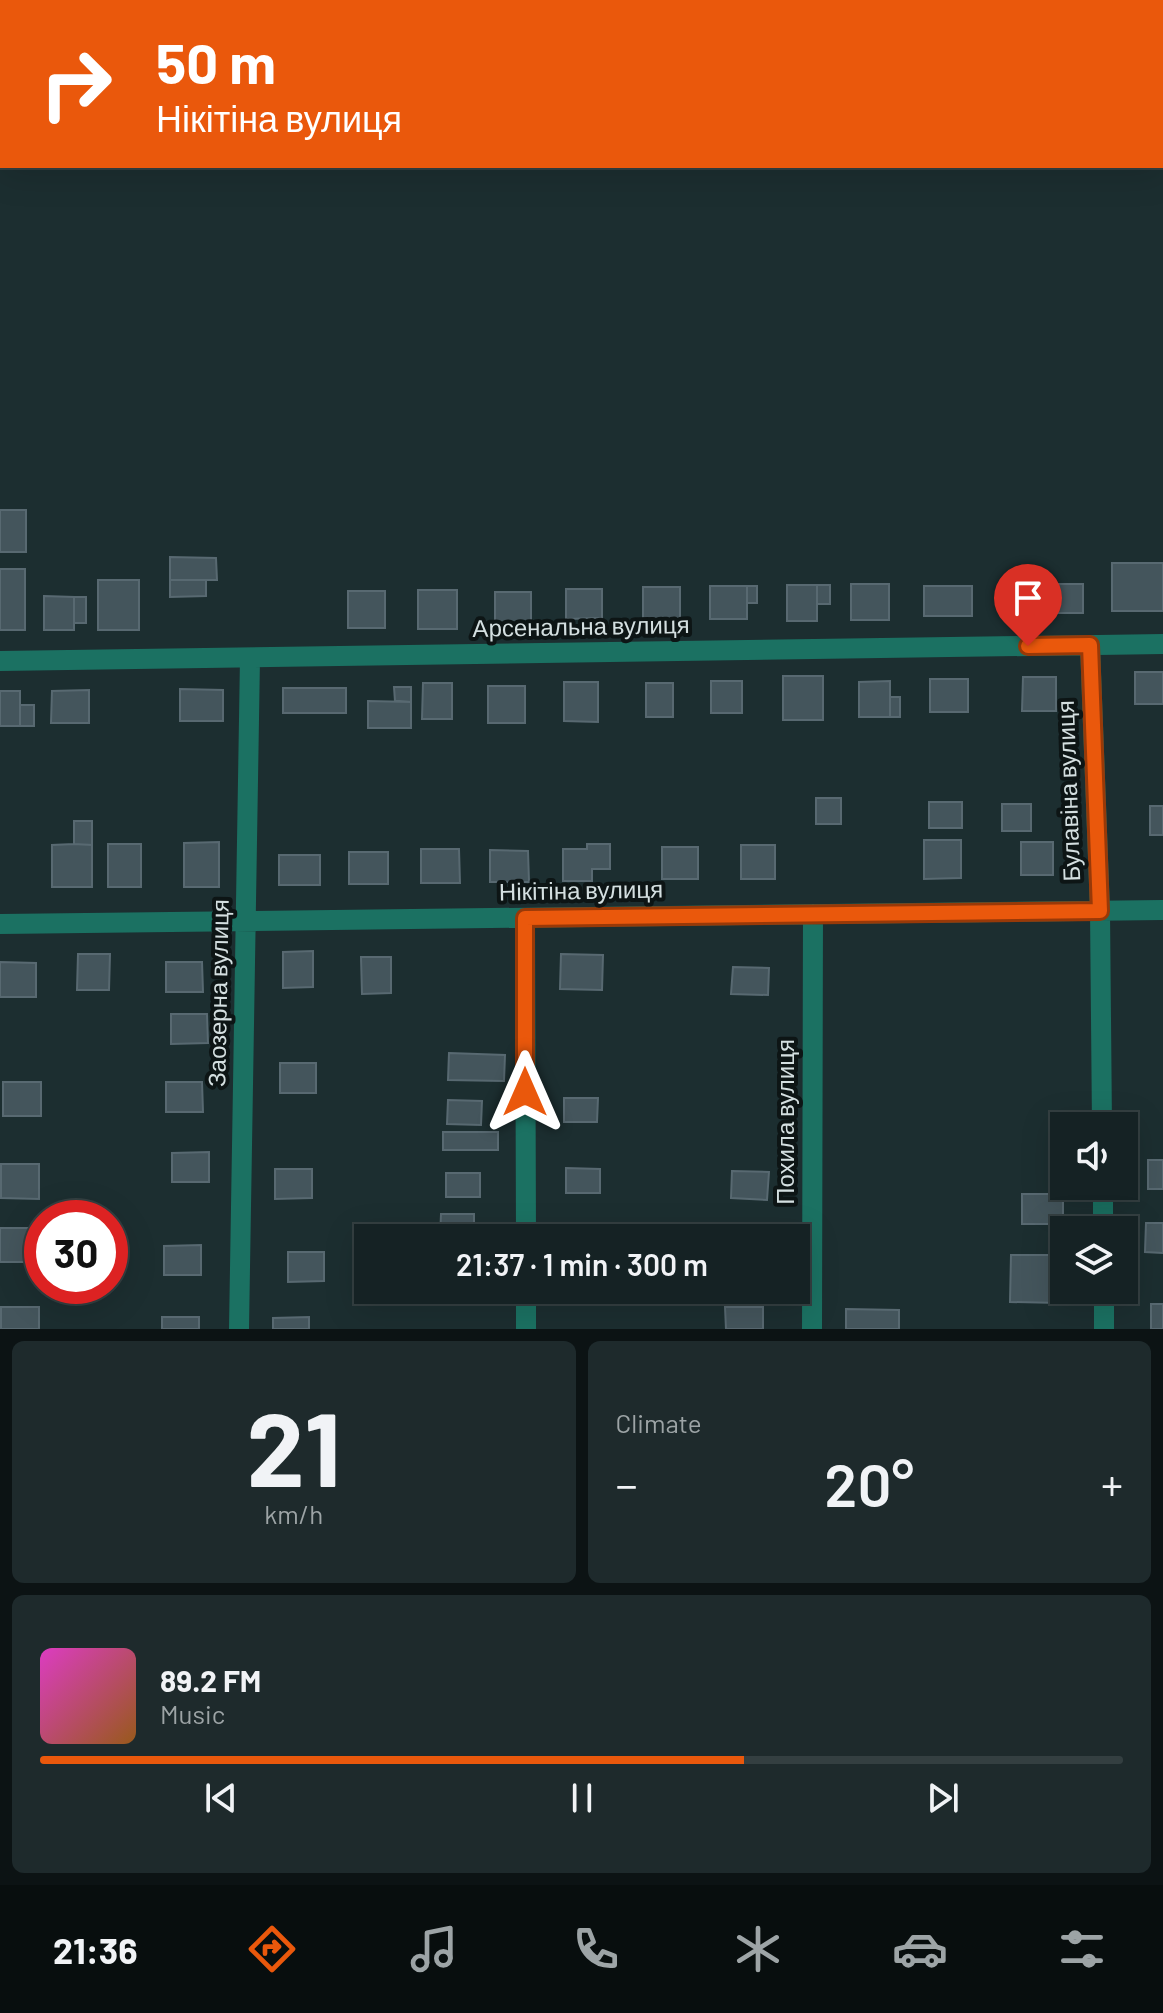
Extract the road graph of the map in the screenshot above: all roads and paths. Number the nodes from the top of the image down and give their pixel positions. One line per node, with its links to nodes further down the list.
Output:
1 (1163, 644): 2 (street, Арсенальна вулиця)
2 (1090, 645): 3 (street, Арсенальна вулиця); 6 (street, Булавіна вулиця)
3 (250, 658): 4 (street, Арсенальна вулиця); 9 (street, Заозерна вулиця)
4 (0, 661)
5 (1163, 910): 6 (street, Нікітіна вулиця)
6 (1100, 911): 7 (street, Нікітіна вулиця); 11 (street, Булавіна вулиця)
7 (813, 914): 8 (street, Нікітіна вулиця); 17 (street, Похила вулиця)
8 (525, 918): 9 (street, Нікітіна вулиця); 12 (street)
9 (246, 921): 10 (street, Нікітіна вулиця); 15 (street, Заозерна вулиця)
10 (0, 924)
11 (1102, 1112)
12 (526, 1224)
13 (526, 1304): 16 (street)
14 (1104, 1304): 18 (street)
15 (239, 1329)
16 (526, 1329)
17 (812, 1329)
18 (1104, 1329)

